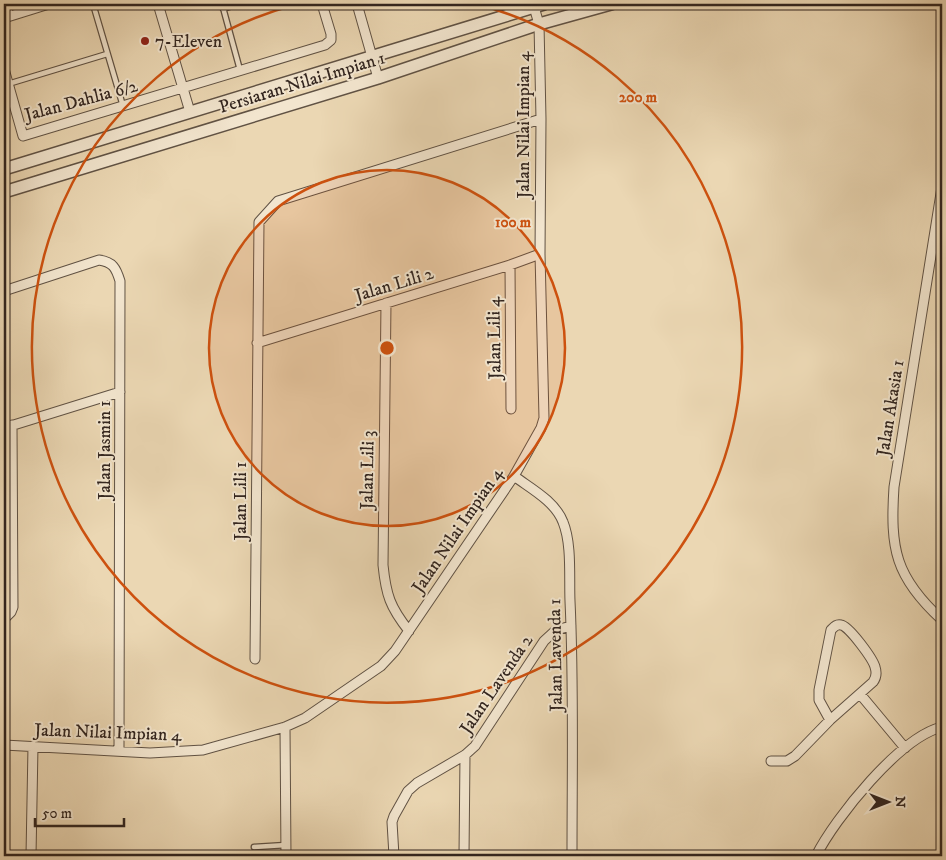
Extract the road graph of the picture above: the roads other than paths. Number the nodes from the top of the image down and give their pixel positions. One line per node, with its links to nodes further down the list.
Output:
1 (5, 4): 11 (street)
2 (50, 4): 11 (street)
3 (93, 4): 13 (lane)
4 (158, 4): 19 (street)
5 (239, 4): 10 (lane)
6 (322, 4): 16 (street, Jalan Dahlia 6/2)
7 (357, 4): 14 (street)
8 (611, 4): 12 (street, Persiaran Nilai Impian 1)
9 (539, 5): 12 (street, Jalan Nilai Impian 4); 14 (street, Persiaran Nilai Impian 1)
10 (222, 6): 16 (lane)
11 (6, 17)
12 (539, 24): 17 (street, Persiaran Nilai Impian 1); 22 (street, Jalan Nilai Impian 4)
13 (108, 54): 18 (lane); 20 (lane)
14 (372, 58): 17 (street); 21 (street, Persiaran Nilai Impian 1)
15 (4, 70): 18 (street, Jalan Dahlia 6/2)
16 (240, 70): 19 (street, Jalan Dahlia 6/2)
17 (378, 78): 25 (street, Persiaran Nilai Impian 1)
18 (8, 84): 20 (street, Jalan Dahlia 6/2)
19 (183, 88): 20 (street, Jalan Dahlia 6/2); 21 (street)
20 (123, 106)
21 (190, 112): 23 (street, Persiaran Nilai Impian 1)
22 (541, 119): 26 (street, Jalan Nilai Impian 4); 30 (street, Jalan Lili 1)
23 (4, 169)
24 (942, 187): 36 (street, Jalan Akasia 1)
25 (4, 192)
26 (540, 254): 27 (street, Jalan Lili 2); 34 (street, Jalan Nilai Impian 4)
27 (510, 265): 29 (street, Jalan Lili 2); 32 (street, Jalan Lili 4)
28 (4, 291): 31 (street, Jalan Jasmin 1)
29 (386, 303): 30 (street, Jalan Lili 2); 38 (street, Jalan Lili 3)
30 (257, 343): 39 (street, Jalan Lili 1)
31 (120, 392): 33 (street); 47 (street, Jalan Jasmin 1)
32 (512, 410)
33 (8, 426): 35 (street)
34 (514, 476): 37 (street, Jalan Lavenda 1); 38 (street, Jalan Nilai Impian 4)
35 (4, 619)
36 (942, 620)
37 (571, 626): 48 (street, Jalan Lavenda 2); 56 (street, Jalan Lavenda 1)
38 (408, 631): 42 (street, Jalan Nilai Impian 4)
39 (255, 659)
40 (860, 694): 41 (street); 41 (street); 46 (street)
41 (830, 720): 49 (street)
42 (284, 727): 47 (street, Jalan Nilai Impian 4); 50 (street)
43 (942, 727): 46 (street)
44 (4, 745): 45 (street, Jalan Nilai Impian 4)
45 (33, 746): 47 (street, Jalan Nilai Impian 4); 52 (street)
46 (905, 748): 57 (street)
47 (119, 752)
48 (465, 755): 54 (street, Jalan Lavenda 2); 55 (street)
49 (771, 761)
50 (286, 845): 51 (lane); 53 (street)
51 (254, 847)
52 (31, 856)
53 (286, 856)
54 (394, 856)
55 (464, 856)
56 (572, 856)
57 (816, 856)

